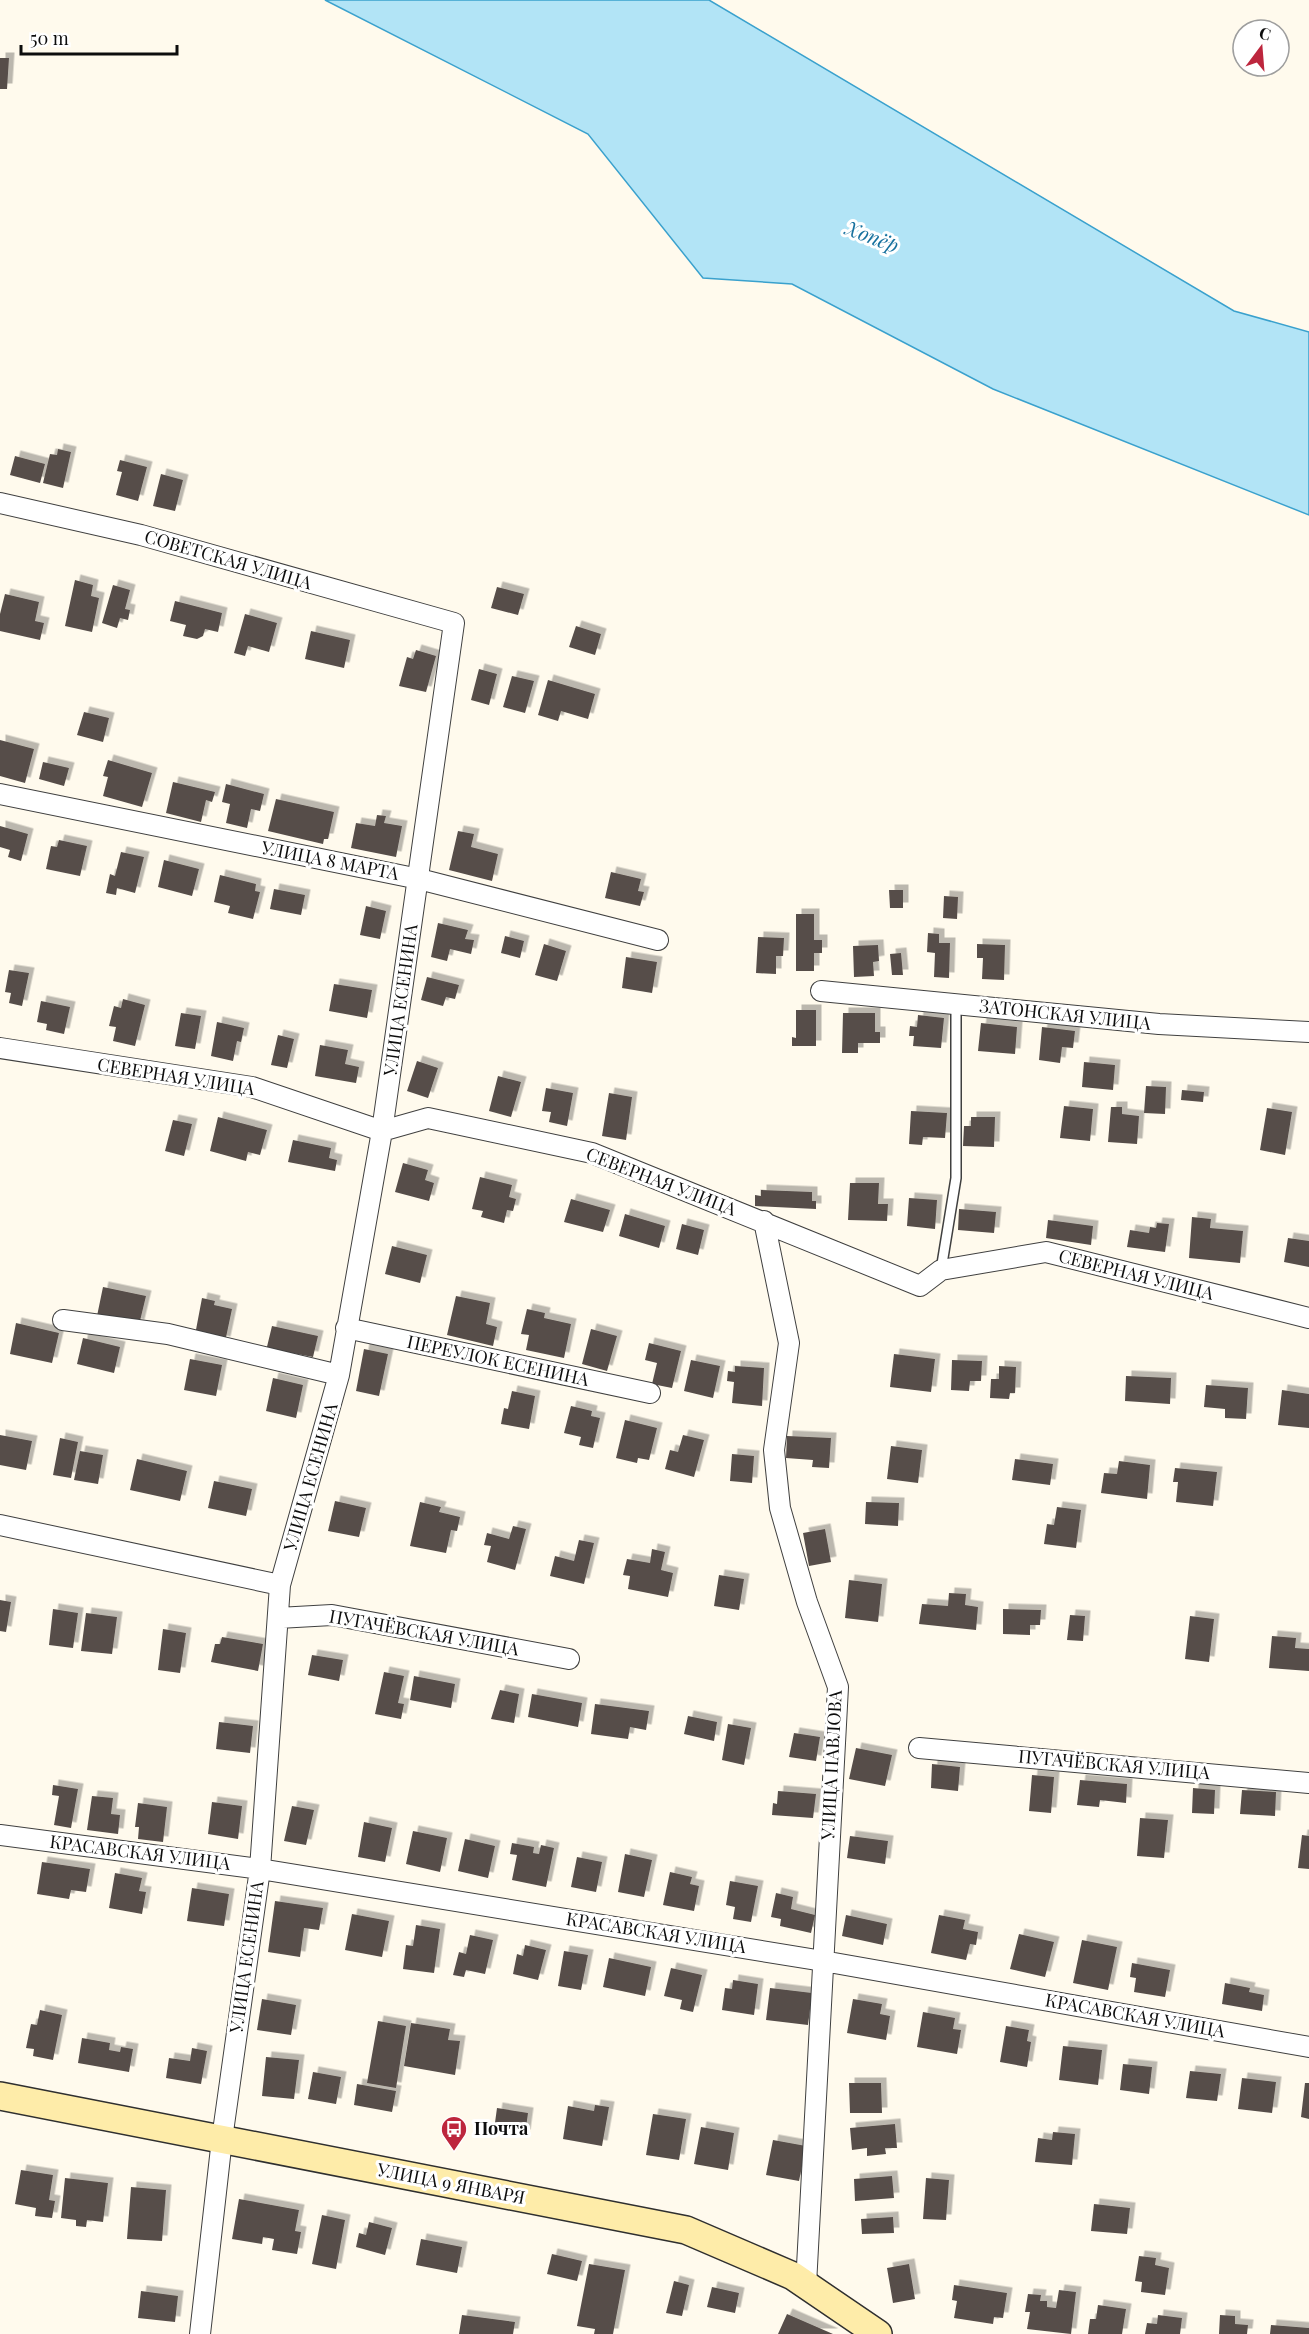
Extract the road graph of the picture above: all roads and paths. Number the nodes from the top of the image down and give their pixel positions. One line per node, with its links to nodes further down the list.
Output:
1 (0, 503): 2 (street, СОВЕТСКАЯ УЛИЦА)
2 (454, 623): 4 (street, УЛИЦА ЕСЕНИНА)
3 (0, 794): 4 (street, УЛИЦА 8 МАРТА)
4 (419, 879): 5 (street, УЛИЦА 8 МАРТА); 10 (street, УЛИЦА ЕСЕНИНА)
5 (658, 940)
6 (821, 991): 7 (street, ЗАТОНСКАЯ УЛИЦА)
7 (956, 1004): 8 (street, ЗАТОНСКАЯ УЛИЦА); 12 (lane)
8 (1309, 1032)
9 (0, 1048): 10 (street, СЕВЕРНАЯ УЛИЦА)
10 (381, 1131): 11 (street, СЕВЕРНАЯ УЛИЦА); 15 (street, УЛИЦА ЕСЕНИНА)
11 (764, 1221): 12 (street, СЕВЕРНАЯ УЛИЦА); 26 (street, УЛИЦА ПАВЛОВА)
12 (941, 1270): 13 (street, СЕВЕРНАЯ УЛИЦА)
13 (1309, 1318)
14 (63, 1320): 16 (street)
15 (346, 1328): 16 (street, УЛИЦА ЕСЕНИНА); 17 (street, ПЕРЕУЛОК ЕСЕНИНА)
16 (339, 1375): 19 (street, УЛИЦА ЕСЕНИНА)
17 (650, 1393)
18 (0, 1525): 19 (street)
19 (280, 1585): 20 (street, УЛИЦА ЕСЕНИНА)
20 (278, 1618): 21 (street, ПУГАЧЁВСКАЯ УЛИЦА); 25 (street, УЛИЦА ЕСЕНИНА)
21 (569, 1659)
22 (919, 1748): 23 (street, ПУГАЧЁВСКАЯ УЛИЦА)
23 (1309, 1783)
24 (0, 1835): 25 (street, КРАСАВСКАЯ УЛИЦА)
25 (260, 1869): 26 (street, КРАСАВСКАЯ УЛИЦА); 29 (street, УЛИЦА ЕСЕНИНА)
26 (823, 1960): 27 (street, КРАСАВСКАЯ УЛИЦА); 30 (street, УЛИЦА ПАВЛОВА)
27 (1309, 2047)
28 (0, 2096): 29 (main road, УЛИЦА 9 ЯНВАРЯ)
29 (222, 2139): 30 (main road, УЛИЦА 9 ЯНВАРЯ); 31 (street, УЛИЦА ЕСЕНИНА)
30 (806, 2285): 32 (main road, УЛИЦА 9 ЯНВАРЯ)
31 (200, 2334)
32 (878, 2334)

